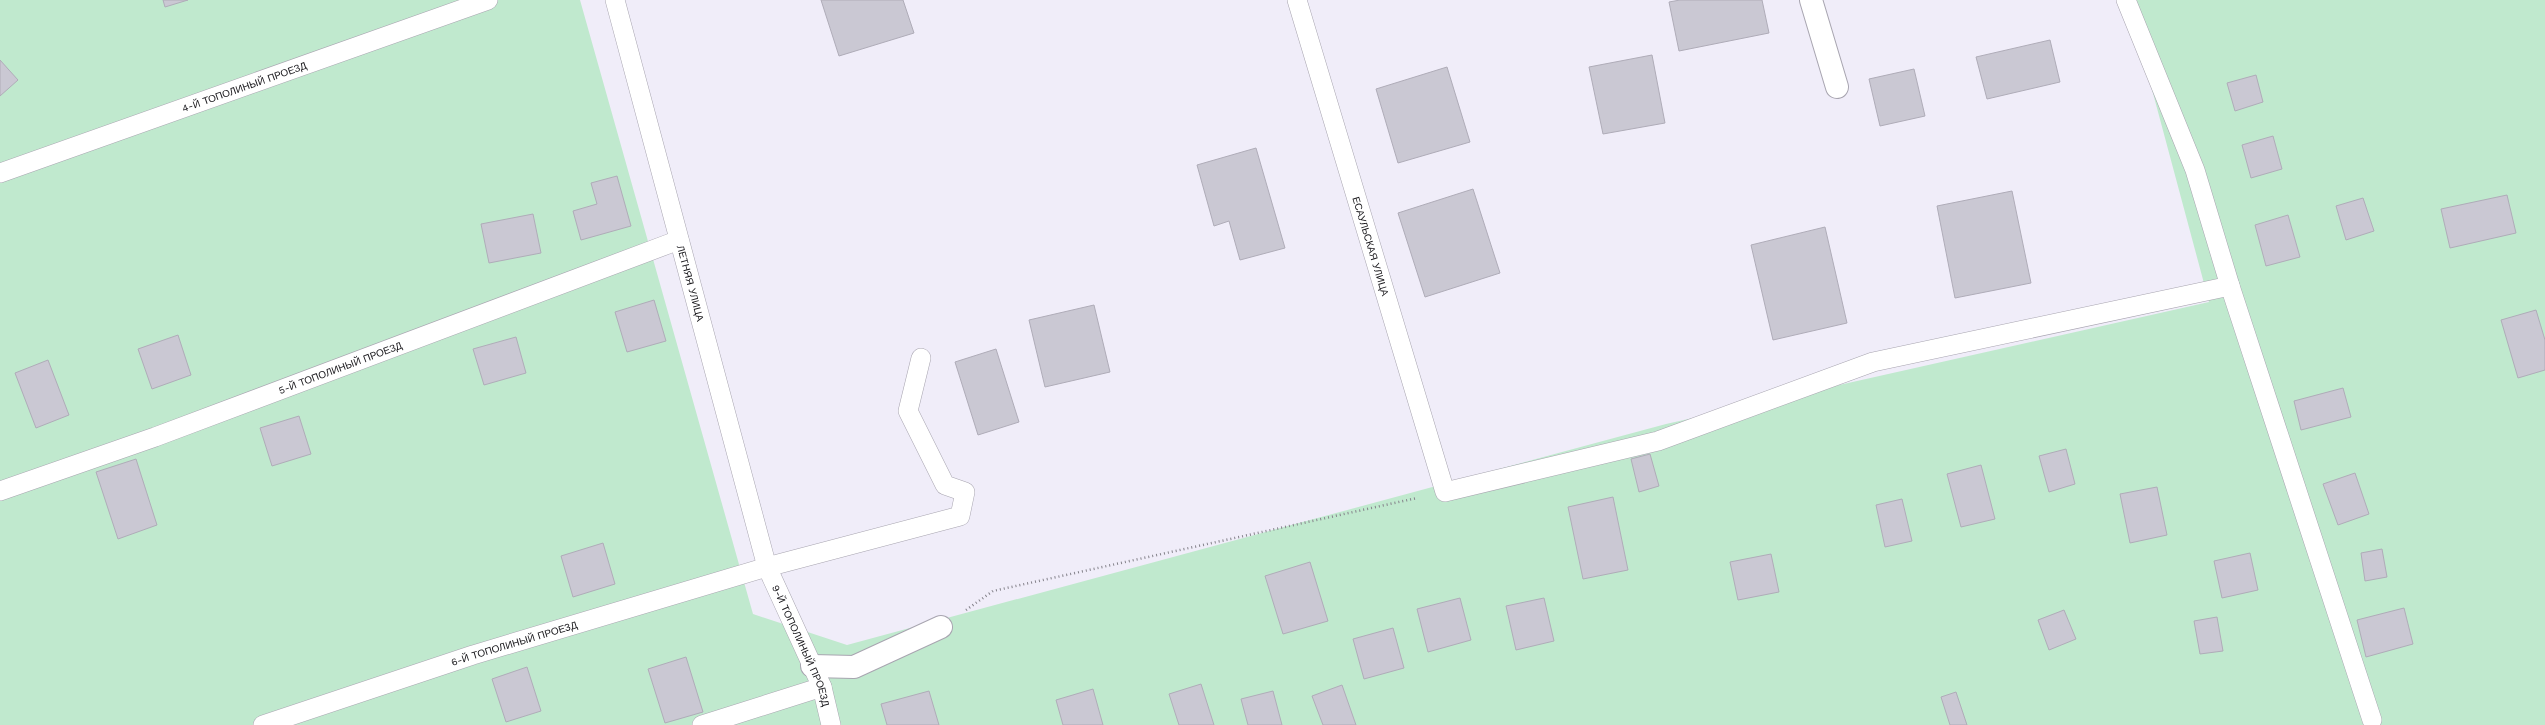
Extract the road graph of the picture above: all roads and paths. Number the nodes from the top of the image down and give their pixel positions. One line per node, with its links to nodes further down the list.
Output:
1 (488, 0): 7 (lane, 4-Й ТОПОЛИНЫЙ ПРОЕЗД)
2 (615, 0): 8 (lane, ЛЕТНЯЯ УЛИЦА)
3 (1296, 0): 12 (lane, ЕСАУЛЬСКАЯ УЛИЦА)
4 (1811, 0): 6 (street)
5 (2126, 0): 9 (lane)
6 (1837, 87)
7 (0, 173)
8 (679, 240): 11 (lane, 5-Й ТОПОЛИНЫЙ ПРОЕЗД); 13 (lane, ЛЕТНЯЯ УЛИЦА)
9 (2230, 286): 12 (lane); 17 (lane)
10 (921, 358): 13 (lane, 6-Й ТОПОЛИНЫЙ ПРОЕЗД)
11 (0, 491)
12 (1445, 492): 14 (path)
13 (767, 567): 15 (lane, 9-Й ТОПОЛИНЫЙ ПРОЕЗД); 18 (lane, 6-Й ТОПОЛИНЫЙ ПРОЕЗД)
14 (941, 627): 15 (street)
15 (812, 666): 16 (lane, 9-Й ТОПОЛИНЫЙ ПРОЕЗД)
16 (822, 687): 19 (lane); 20 (lane, 9-Й ТОПОЛИНЫЙ ПРОЕЗД)
17 (2372, 720)
18 (263, 725)
19 (702, 725)
20 (831, 725)

